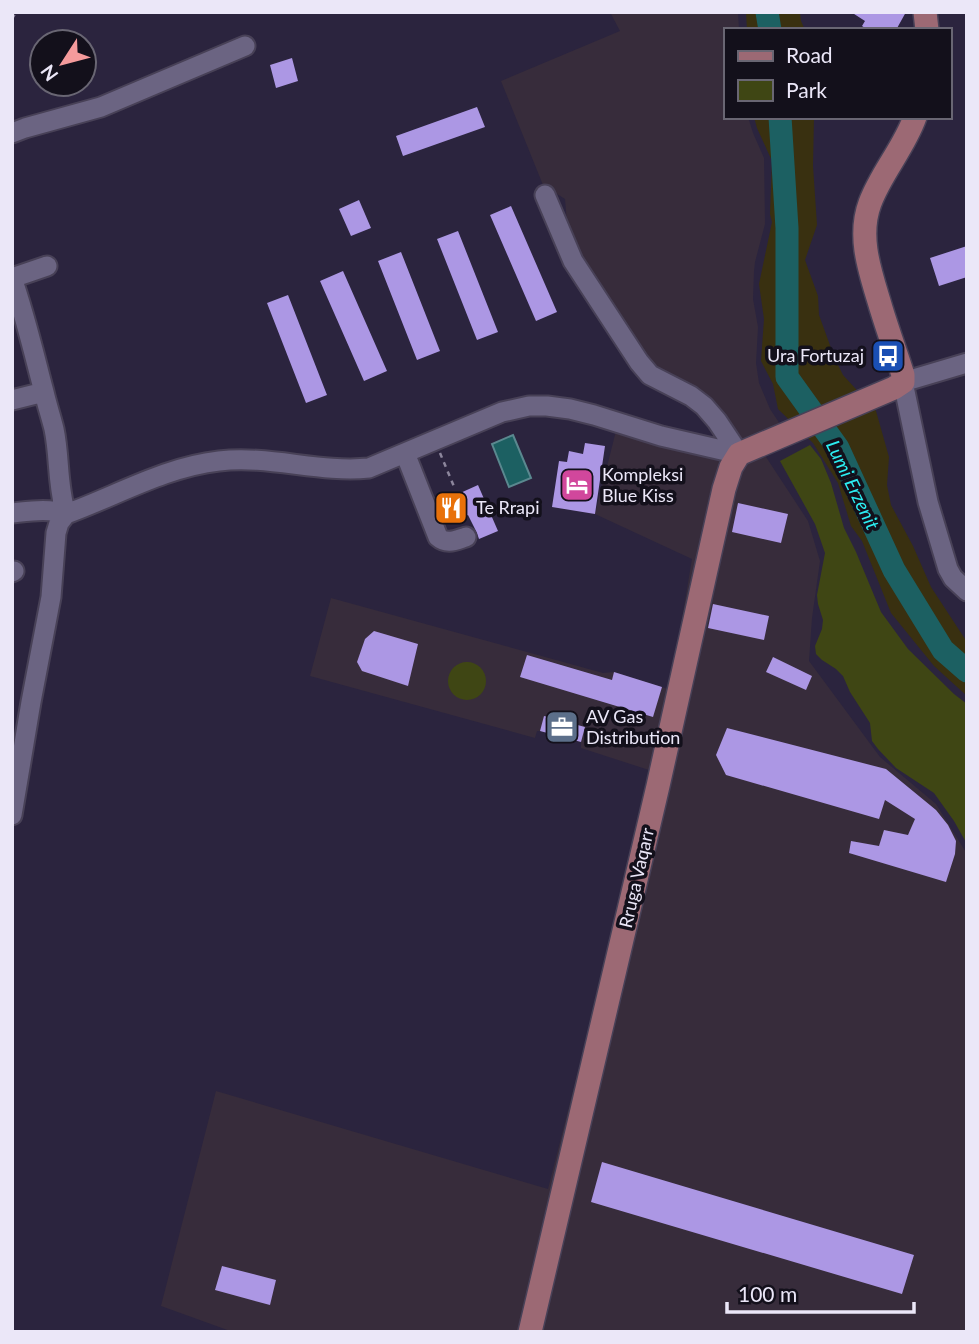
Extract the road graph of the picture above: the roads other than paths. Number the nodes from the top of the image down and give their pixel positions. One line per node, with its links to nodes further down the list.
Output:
1 (246, 46): 3 (street)
2 (914, 119): 8 (main road)
3 (12, 133)
4 (545, 195): 12 (street)
5 (47, 266): 6 (street)
6 (12, 278): 9 (street)
7 (967, 363): 8 (street)
8 (899, 385): 12 (main road); 16 (street)
9 (44, 392): 10 (street); 14 (street)
10 (12, 400)
11 (405, 453): 12 (street); 14 (street); 15 (street)
12 (739, 454): 18 (main road, Rruga Vaqarr)
13 (12, 513): 14 (street)
14 (66, 514): 17 (street)
15 (467, 537)
16 (967, 591)
17 (12, 815)
18 (530, 1332)

